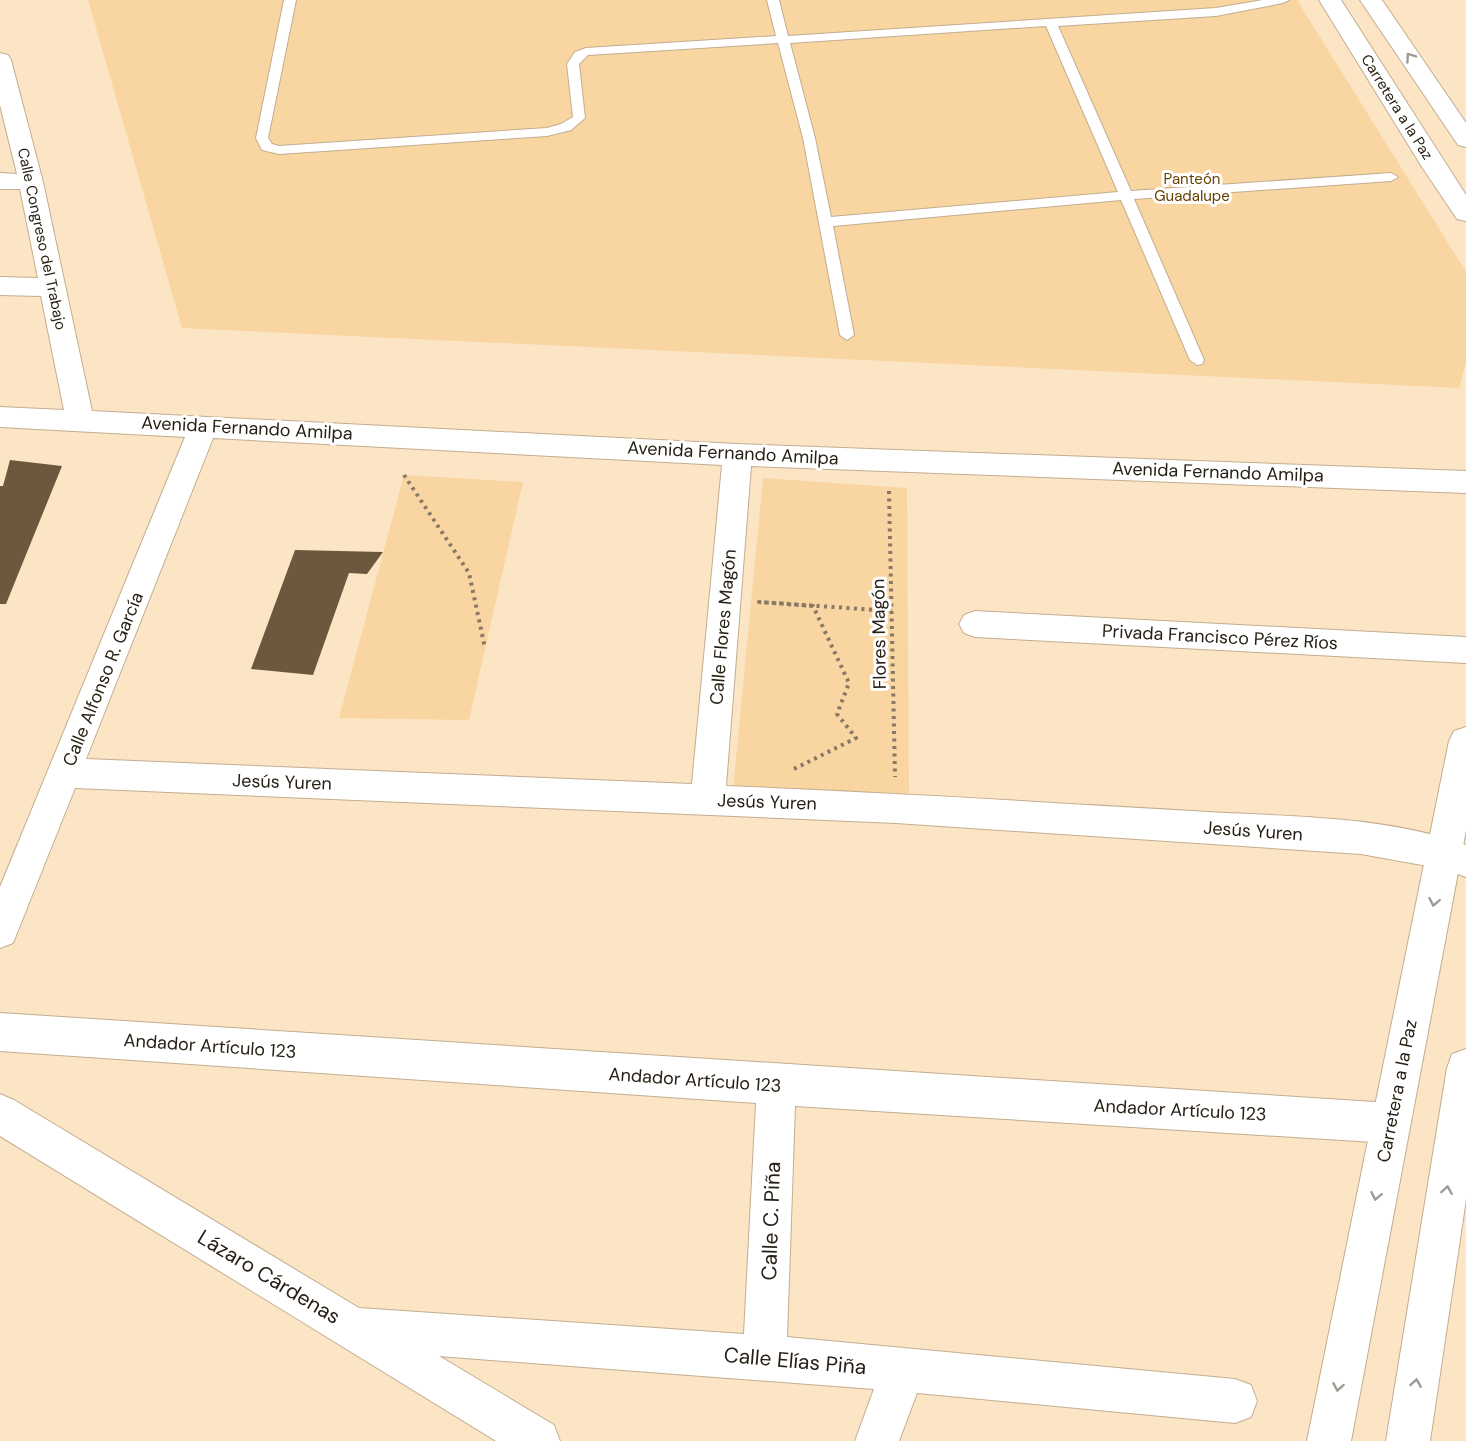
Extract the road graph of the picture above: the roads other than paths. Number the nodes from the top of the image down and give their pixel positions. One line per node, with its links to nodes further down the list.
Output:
1 (290, 0): 7 (lane)
2 (773, 0): 7 (lane)
3 (1283, 0): 6 (lane)
4 (1373, 3): 5 (street); 9 (street, one-way to 4)
5 (1333, 5): 13 (street, Carretera a la Paz)
6 (1051, 22): 7 (lane); 17 (lane)
7 (782, 40): 19 (lane)
8 (0, 60): 16 (street, Calle Congreso del Trabajo)
9 (1433, 90): 10 (street); 11 (street)
10 (1466, 117)
11 (1466, 140)
12 (1466, 166): 13 (street)
13 (1434, 167): 18 (street, Carretera a la Paz)
14 (1391, 177): 17 (lane)
15 (0, 181): 16 (street)
16 (31, 182): 21 (street, Calle Congreso del Trabajo)
17 (1127, 197): 19 (lane); 23 (lane)
18 (1466, 213)
19 (825, 222): 22 (lane)
20 (0, 286): 21 (street)
21 (53, 287): 25 (street, Calle Congreso del Trabajo)
22 (847, 335)
23 (1197, 360)
24 (0, 417): 25 (street, Avenida Fernando Amilpa)
25 (80, 419): 26 (street, Avenida Fernando Amilpa)
26 (203, 427): 27 (street, Avenida Fernando Amilpa); 32 (street, Calle Alfonso R. García)
27 (737, 454): 28 (street, Avenida Fernando Amilpa); 33 (street, Calle Flores Magón)
28 (1466, 482)
29 (975, 624): 30 (street, Privada Francisco Pérez Ríos)
30 (1466, 650)
31 (1466, 741): 34 (street, Carretera a la Paz)
32 (65, 773): 33 (street, Jesús Yuren); 35 (street, Calle Alfonso R. García)
33 (708, 800): 34 (street, Jesús Yuren)
34 (1455, 857): 40 (street, Carretera a la Paz, one-way to 40)
35 (0, 931)
36 (0, 1032): 38 (street, Andador Artículo 123)
37 (1466, 1068): 48 (street, one-way to 37)
38 (776, 1085): 40 (street, Andador Artículo 123); 42 (street, Calle C. Piña)
39 (0, 1114): 41 (street, Lázaro Cárdenas)
40 (1390, 1123): 47 (street, Carretera a la Paz, one-way to 47)
41 (354, 1329): 42 (street, Calle Elías Piña); 45 (street, Lázaro Cárdenas)
42 (765, 1357): 43 (street, Calle Elías Piña)
43 (903, 1370): 44 (street, Calle Elías Piña); 46 (street)
44 (1235, 1401)
45 (538, 1441)
46 (877, 1441)
47 (1329, 1441)
48 (1408, 1441)

